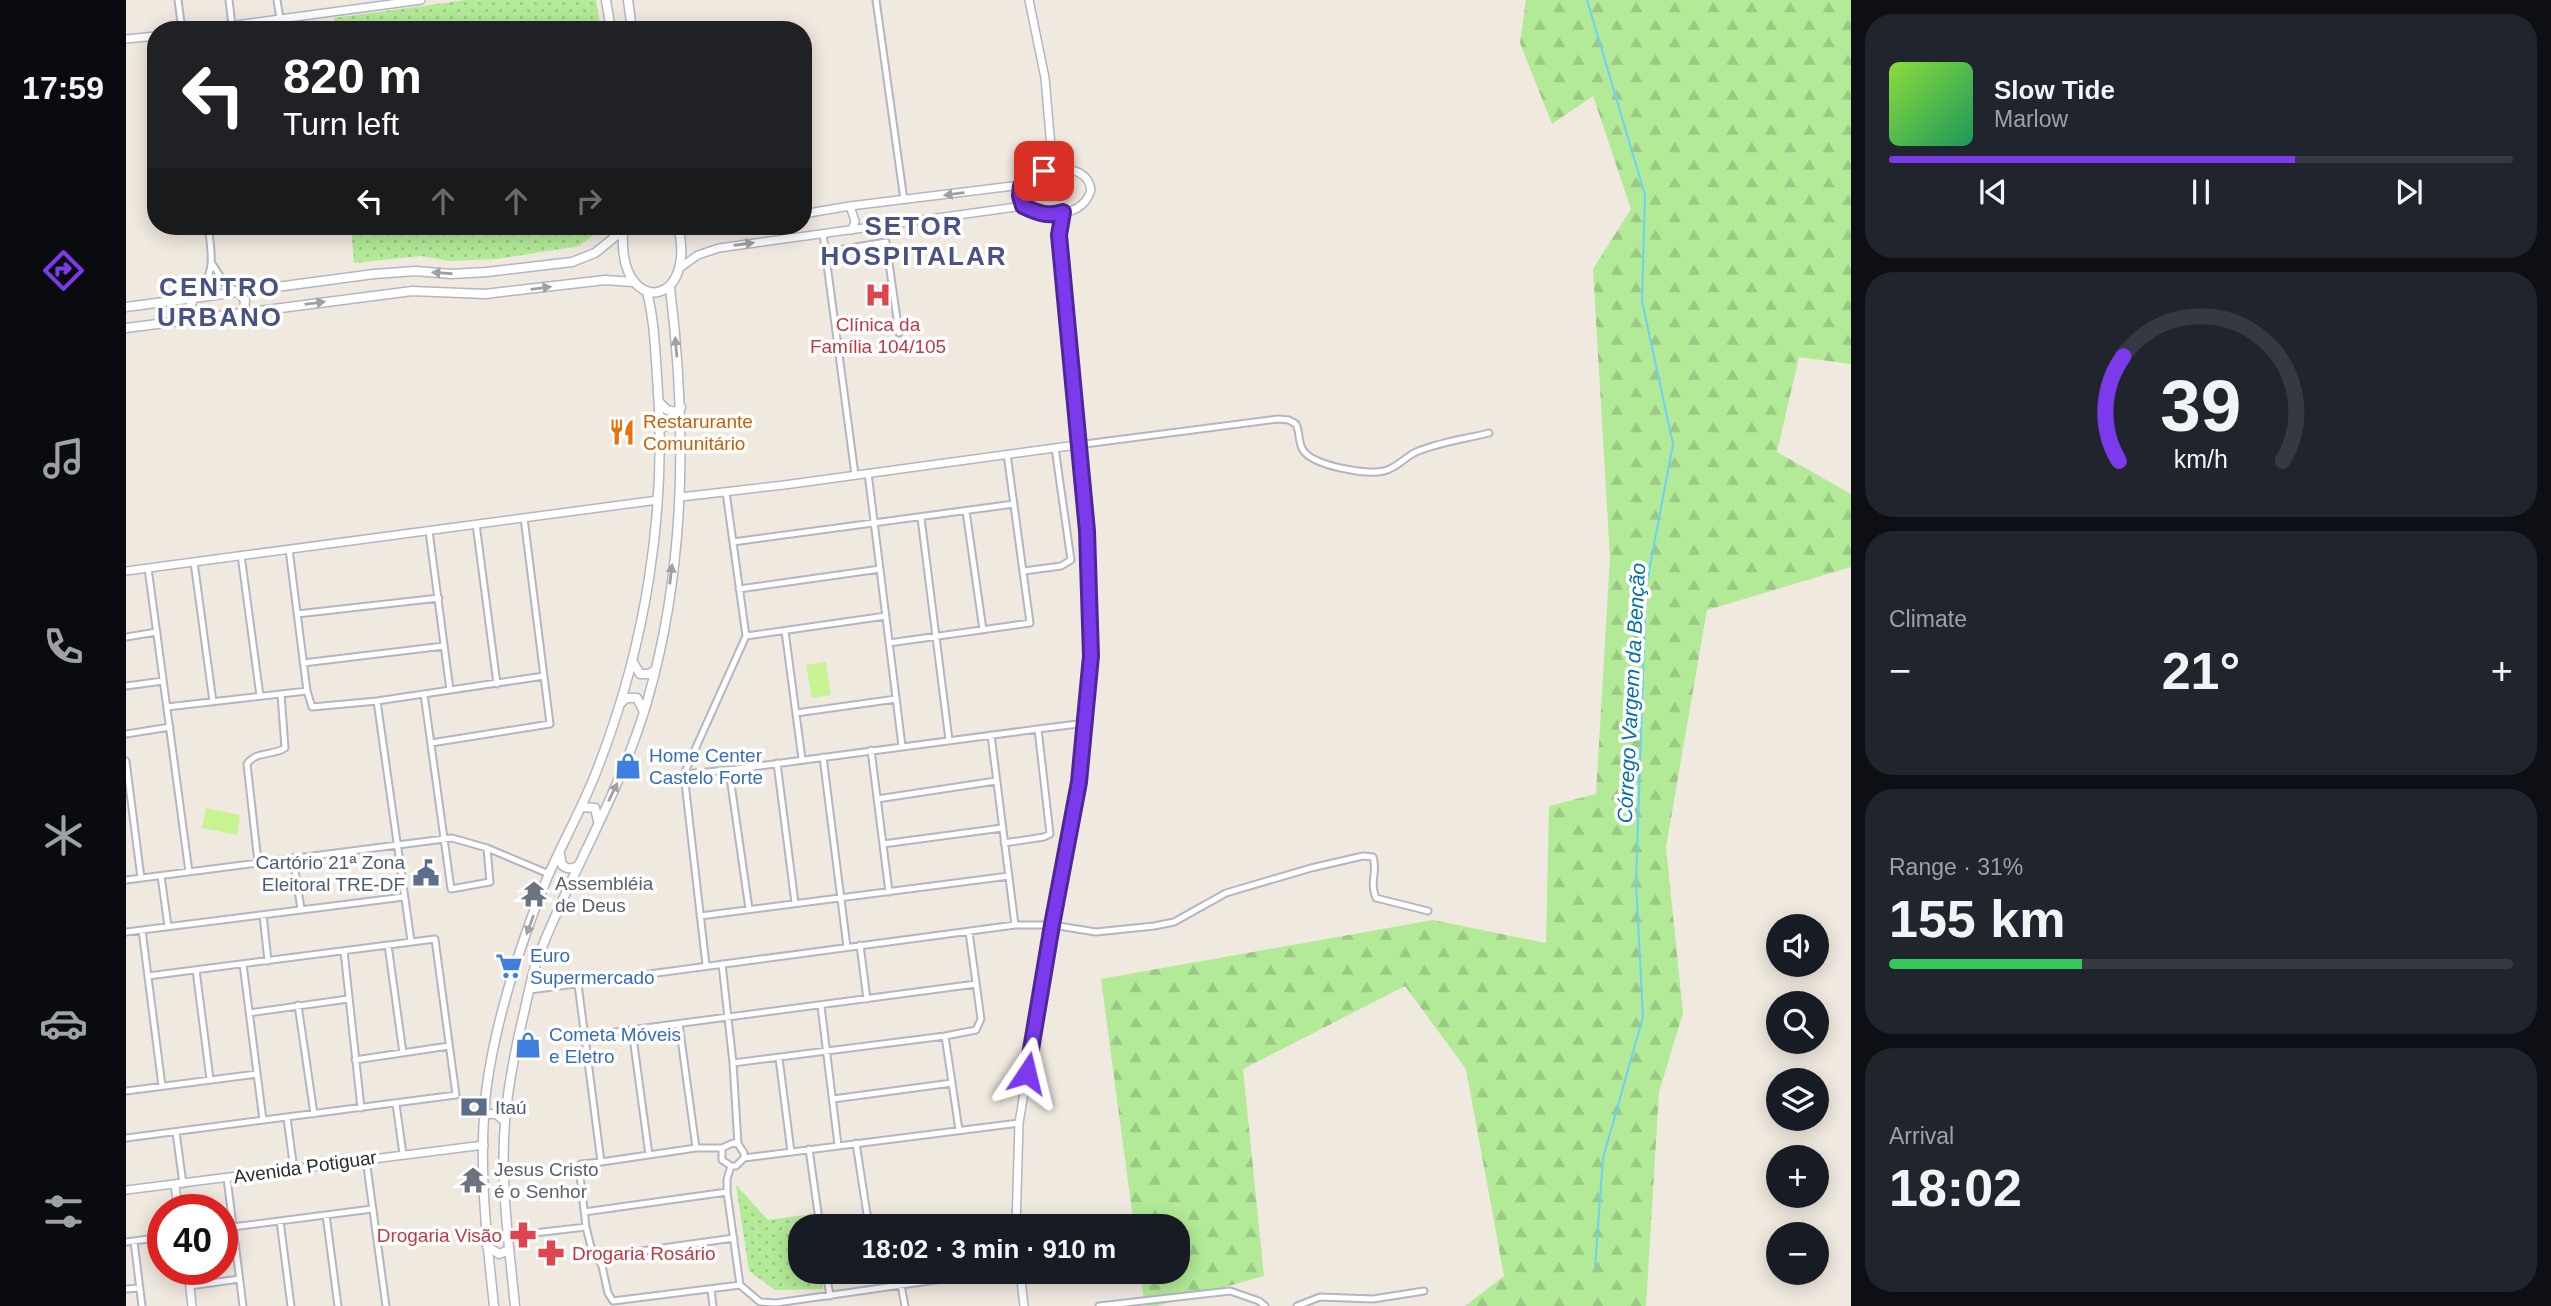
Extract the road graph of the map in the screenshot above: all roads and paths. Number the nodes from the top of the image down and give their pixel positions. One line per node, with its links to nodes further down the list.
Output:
1 (178, 0): 11 (street)
2 (229, 0): 12 (street)
3 (277, 0): 10 (street)
4 (421, 0): 9 (street)
5 (606, 0): 14 (main road)
6 (628, 0): 15 (main road)
7 (876, 0): 22 (street)
8 (1029, 0): 18 (street)
9 (410, 1): 10 (street)
10 (280, 19): 13 (street)
11 (181, 21)
12 (232, 21)
13 (264, 21)
14 (610, 21)
15 (631, 21)
16 (147, 37): 17 (street)
17 (126, 39)
18 (1051, 147): 19 (street); 20 (street)
19 (1066, 169): 20 (street); 25 (street)
20 (1044, 171): 21 (street)
21 (1021, 186): 22 (street, one-way to 22); 24 (street)
22 (904, 200): 23 (street)
23 (850, 206): 26 (street); 28 (street)
24 (1023, 206): 27 (street); 28 (street)
25 (1063, 212): 27 (street); 35 (street)
26 (812, 213)
27 (1052, 215): 35 (street)
28 (852, 230): 29 (street)
29 (823, 234): 36 (street); 37 (street)
30 (209, 235): 38 (street)
31 (615, 235): 42 (main road, one-way to 42)
32 (623, 235): 40 (main road)
33 (680, 235): 39 (main road)
34 (787, 235): 36 (street)
35 (1059, 235): 55 (street)
36 (790, 238): 39 (street, one-way to 36)
37 (826, 252): 49 (street); 59 (street)
38 (213, 265): 42 (street); 44 (street)
39 (681, 267): 41 (main road)
40 (634, 282): 43 (main road); 46 (main road, one-way to 40)
41 (670, 288): 43 (main road); 51 (main road, one-way to 41)
42 (238, 292): 44 (main road); 46 (main road)
43 (647, 292): 50 (main road)
44 (194, 298): 45 (main road); 47 (main road)
45 (126, 307)
46 (244, 312): 47 (main road)
47 (195, 318): 48 (main road)
48 (126, 328)
49 (899, 333)
50 (659, 402): 51 (main road); 53 (main road)
51 (681, 407): 52 (main road)
52 (681, 427): 53 (main road); 61 (main road)
53 (660, 430): 62 (main road)
54 (1489, 433): 55 (street)
55 (1077, 445): 56 (street); 109 (street)
56 (1055, 448): 57 (street); 77 (street)
57 (1007, 454): 58 (street); 63 (street)
58 (868, 473): 59 (street); 67 (street)
59 (855, 475): 60 (street)
60 (726, 492): 61 (street); 70 (street)
61 (681, 497): 92 (main road, one-way to 61)
62 (658, 499): 65 (street); 90 (main road)
63 (1014, 504): 64 (street); 77 (street)
64 (966, 511): 66 (street); 82 (street)
65 (524, 518): 68 (street); 93 (street)
66 (921, 518): 67 (street); 86 (street)
67 (874, 523): 70 (street); 75 (street)
68 (477, 524): 69 (street); 95 (street)
69 (429, 531): 71 (street); 79 (street)
70 (733, 541): 78 (street)
71 (289, 549): 72 (street); 80 (street)
72 (241, 555): 73 (street); 101 (street)
73 (194, 562): 74 (street); 104 (street)
74 (148, 568): 76 (street); 84 (street)
75 (880, 569): 78 (street); 81 (street)
76 (126, 571)
77 (1024, 571): 82 (street)
78 (739, 589): 85 (street)
79 (439, 598): 80 (street); 89 (street)
80 (297, 614): 91 (street)
81 (886, 616): 83 (street); 88 (street)
82 (983, 630): 86 (street)
83 (785, 631): 85 (street); 108 (street)
84 (157, 632): 87 (street); 94 (street)
85 (746, 636): 123 (street)
86 (935, 636): 88 (street); 114 (street)
87 (126, 637)
88 (889, 643): 102 (street)
89 (444, 646): 91 (street); 97 (street)
90 (633, 662): 92 (main road); 105 (main road)
91 (303, 663): 98 (street)
92 (655, 670): 107 (main road)
93 (544, 676): 95 (street); 115 (street)
94 (163, 681): 96 (street); 106 (street)
95 (497, 684): 97 (street)
96 (126, 686)
97 (450, 690): 100 (street)
98 (307, 691): 99 (street); 103 (street)
99 (281, 694): 101 (street); 136 (street)
100 (424, 694): 103 (street); 115 (street)
101 (260, 696): 104 (street)
102 (896, 699): 108 (street); 116 (street)
103 (377, 701): 132 (street)
104 (213, 702): 106 (street)
105 (621, 703): 107 (main road); 126 (main road)
106 (167, 707): 110 (street)
107 (644, 712): 127 (main road, one-way to 107)
108 (796, 713): 119 (street)
109 (1086, 723): 111 (street); 154 (street)
110 (170, 727): 112 (street); 138 (street)
111 (1038, 729): 113 (street); 130 (street)
112 (126, 734)
113 (991, 735): 114 (street); 124 (street)
114 (949, 740): 116 (street)
115 (431, 743): 129 (street)
116 (902, 746): 117 (street)
117 (871, 750): 118 (street); 125 (street)
118 (823, 757): 119 (street); 146 (street)
119 (802, 759): 121 (street)
120 (126, 761): 142 (street)
121 (777, 763): 122 (street); 147 (street)
122 (729, 770): 123 (street); 149 (street)
123 (684, 774): 152 (street)
124 (996, 781): 125 (street); 128 (street)
125 (877, 799): 131 (street)
126 (582, 807): 127 (main road); 134 (main road)
127 (598, 821): 137 (main road)
128 (1002, 828): 130 (street); 131 (street)
129 (444, 838): 132 (street); 133 (street); 133 (street)
130 (1004, 843): 141 (street)
131 (883, 844): 144 (street)
132 (397, 845): 135 (street); 145 (street)
133 (487, 848): 139 (street)
134 (560, 854): 137 (main road); 139 (main road)
135 (293, 858): 136 (street); 148 (street)
136 (258, 862): 138 (street)
137 (579, 865): 172 (main road)
138 (188, 872): 140 (street)
139 (549, 874): 198 (main road, one-way to 198)
140 (161, 876): 142 (street); 155 (street)
141 (1009, 876): 144 (street); 153 (street)
142 (141, 878): 143 (street)
143 (126, 880)
144 (889, 892): 146 (street)
145 (404, 897): 148 (street); 159 (street)
146 (842, 897): 147 (street); 162 (street)
147 (795, 903): 149 (street)
148 (301, 909): 151 (street)
149 (749, 909): 152 (street)
150 (1428, 911): 154 (street)
151 (262, 915): 155 (street); 164 (street)
152 (701, 916): 167 (street)
153 (1015, 925): 154 (street); 158 (street)
154 (1052, 925): 202 (street)
155 (168, 926): 156 (street)
156 (142, 930): 157 (street); 169 (street)
157 (126, 932)
158 (969, 932): 161 (street); 171 (street)
159 (411, 941): 160 (street); 183 (street)
160 (388, 945): 163 (street); 185 (street)
161 (860, 945): 162 (street); 174 (street)
162 (847, 947): 166 (street)
163 (344, 951): 164 (street); 173 (street)
164 (268, 961): 165 (street)
165 (243, 964): 168 (street); 177 (street)
166 (722, 964): 167 (street); 178 (street)
167 (706, 965): 170 (street)
168 (196, 970): 169 (street); 190 (street)
169 (148, 976): 192 (street)
170 (578, 984): 172 (street); 181 (street)
171 (976, 984): 174 (street); 182 (street)
172 (530, 990): 201 (main road)
173 (348, 999): 175 (street); 187 (street)
174 (867, 999): 176 (street)
175 (298, 1005): 177 (street); 197 (street)
176 (821, 1006): 178 (street); 184 (street)
177 (249, 1013): 189 (street)
178 (727, 1017): 179 (street); 188 (street)
179 (679, 1024): 180 (street); 210 (street)
180 (632, 1030): 181 (street); 215 (street)
181 (584, 1036): 218 (street)
182 (945, 1036): 184 (street); 191 (street)
183 (449, 1046): 185 (street); 195 (street)
184 (826, 1052): 186 (street); 194 (street)
185 (403, 1053): 187 (street)
186 (779, 1058): 188 (street); 213 (street)
187 (355, 1060): 196 (street)
188 (733, 1063): 207 (street)
189 (257, 1073): 190 (street); 200 (street)
190 (210, 1079): 192 (street)
191 (952, 1083): 194 (street); 203 (street)
192 (162, 1086): 193 (street)
193 (126, 1091)
194 (833, 1099): 209 (street)
195 (396, 1104): 196 (street); 214 (street)
196 (361, 1108): 197 (street)
197 (314, 1114): 199 (street)
198 (484, 1114): 201 (main road); 208 (main road)
199 (287, 1118): 200 (street); 220 (street)
200 (263, 1121): 204 (street)
201 (505, 1121): 236 (main road)
202 (1019, 1123): 203 (street); 231 (street)
203 (959, 1130): 206 (street)
204 (176, 1132): 205 (street); 222 (street)
205 (126, 1138)
206 (856, 1143): 209 (street); 230 (street)
207 (738, 1144): 211 (street); 216 (street)
208 (484, 1145): 214 (street, Avenida Potiguar); 241 (main road)
209 (838, 1145): 212 (street)
210 (696, 1148): 211 (street); 215 (street)
211 (722, 1148): 219 (street)
212 (809, 1149): 213 (street); 229 (street)
213 (791, 1152): 216 (street)
214 (403, 1154): 217 (street, Avenida Potiguar)
215 (649, 1155): 218 (street)
216 (744, 1158): 219 (street)
217 (366, 1159): 220 (street, Avenida Potiguar); 227 (street)
218 (601, 1162): 228 (street)
219 (731, 1166): 224 (street)
220 (294, 1170): 221 (street, Avenida Potiguar)
221 (227, 1178): 222 (street, Avenida Potiguar); 226 (street)
222 (179, 1184): 223 (street, Avenida Potiguar); 225 (street)
223 (126, 1190)
224 (727, 1192): 228 (street); 237 (street)
225 (179, 1194)
226 (229, 1194)
227 (372, 1209): 232 (street); 265 (street)
228 (584, 1212): 235 (street)
229 (818, 1214)
230 (867, 1214)
231 (1016, 1214)
232 (326, 1215): 233 (street); 264 (street)
233 (280, 1221): 234 (street); 263 (street)
234 (238, 1226)
235 (586, 1227): 236 (street); 243 (street)
236 (508, 1236): 242 (main road)
237 (734, 1238): 243 (street); 249 (street)
238 (147, 1239): 239 (street)
239 (134, 1241): 240 (street); 252 (street)
240 (126, 1242)
241 (487, 1246): 242 (main road); 266 (main road)
242 (509, 1250): 267 (main road)
243 (598, 1257): 258 (street)
244 (238, 1272): 245 (street)
245 (239, 1279): 251 (street); 262 (street)
246 (828, 1284): 257 (street)
247 (908, 1284): 250 (street)
248 (1021, 1284): 271 (street)
249 (740, 1285): 254 (street); 259 (street)
250 (901, 1285): 257 (street); 270 (street)
251 (190, 1286): 261 (street)
252 (139, 1287): 253 (street); 260 (street)
253 (126, 1289)
254 (711, 1290): 256 (street); 269 (street)
255 (1424, 1291): 274 (street)
256 (665, 1296): 258 (street); 268 (street)
257 (830, 1296): 259 (street)
258 (618, 1304)
259 (760, 1304)
260 (142, 1306)
261 (192, 1306)
262 (243, 1306)
263 (291, 1306)
264 (338, 1306)
265 (386, 1306)
266 (494, 1306)
267 (515, 1306)
268 (666, 1306)
269 (713, 1306)
270 (905, 1306)
271 (1024, 1306)
272 (1099, 1306): 273 (street)
273 (1265, 1306)
274 (1297, 1306)

